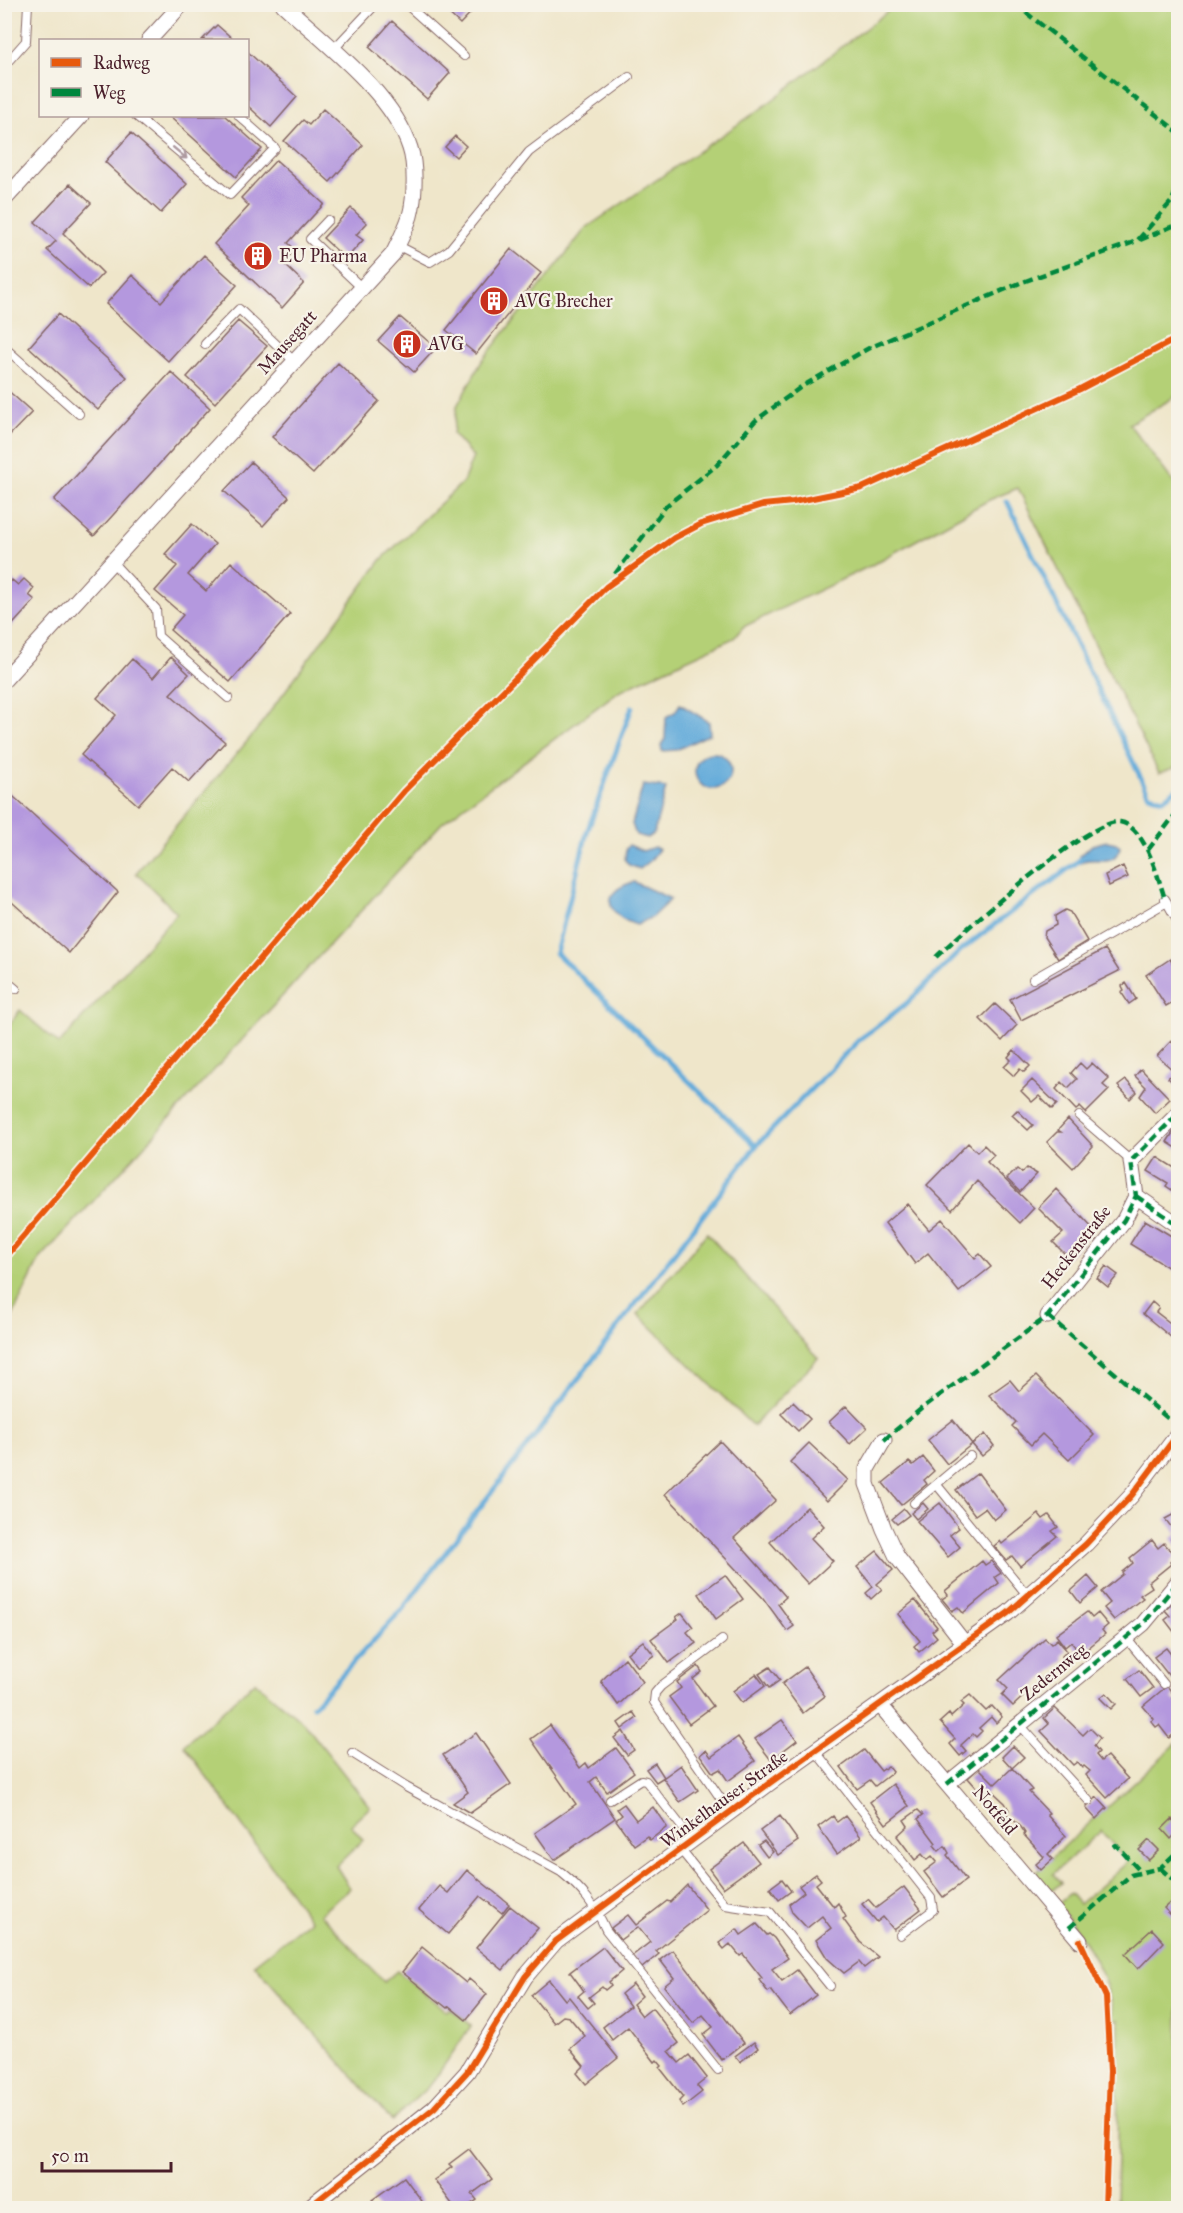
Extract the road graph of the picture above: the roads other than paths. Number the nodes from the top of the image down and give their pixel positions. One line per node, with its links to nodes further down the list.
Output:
1 (28, 4): 9 (lane)
2 (182, 4): 6 (street)
3 (283, 4): 7 (street, Mausegatt)
4 (376, 4): 7 (lane)
5 (406, 4): 8 (lane)
6 (152, 39)
7 (332, 51): 16 (street, Mausegatt)
8 (464, 56)
9 (4, 66)
10 (629, 77): 16 (lane)
11 (80, 117): 14 (street)
12 (137, 117): 13 (lane, one-way to 13)
13 (240, 117)
14 (4, 200)
15 (328, 220): 17 (lane)
16 (397, 245): 17 (street, Mausegatt)
17 (362, 288): 20 (street, Mausegatt)
18 (205, 345): 20 (lane)
19 (4, 348): 21 (lane)
20 (295, 362): 22 (street, Mausegatt)
21 (78, 414)
22 (112, 562): 23 (street, Mausegatt); 24 (lane)
23 (4, 680)
24 (228, 698)
25 (1179, 922): 27 (lane)
26 (4, 979): 28 (lane)
27 (1033, 979)
28 (16, 989)
29 (1179, 1114): 31 (street)
30 (1079, 1116): 31 (lane)
31 (1131, 1161): 32 (street)
32 (1136, 1196): 33 (street); 34 (street, Heckenstraße)
33 (1179, 1226)
34 (1048, 1316)
35 (1177, 1438): 41 (street, Winkelhauser Straße)
36 (884, 1440): 44 (street)
37 (970, 1456): 38 (lane)
38 (937, 1485): 39 (lane); 41 (lane)
39 (914, 1503)
40 (1179, 1582): 42 (street, Zedernweg)
41 (1028, 1596): 44 (street, Winkelhauser Straße)
42 (1126, 1638): 45 (lane); 47 (street, Zedernweg)
43 (722, 1640): 53 (lane)
44 (966, 1644): 46 (street, Winkelhauser Straße)
45 (1164, 1684)
46 (880, 1705): 48 (street, Winkelhauser Straße); 50 (street, Notfeld)
47 (1020, 1725): 50 (street, Zedernweg); 52 (lane)
48 (816, 1752): 53 (street, Winkelhauser Straße); 56 (lane)
49 (352, 1753): 55 (lane)
50 (947, 1784): 57 (street, Notfeld)
51 (609, 1800): 54 (lane)
52 (1089, 1801)
53 (730, 1812): 54 (street, Winkelhauser Straße)
54 (686, 1844): 55 (street, Winkelhauser Straße); 58 (lane)
55 (597, 1909): 59 (lane); 60 (street, Winkelhauser Straße)
56 (900, 1935)
57 (1080, 1941)
58 (830, 1986)
59 (717, 2070)
60 (308, 2208)

